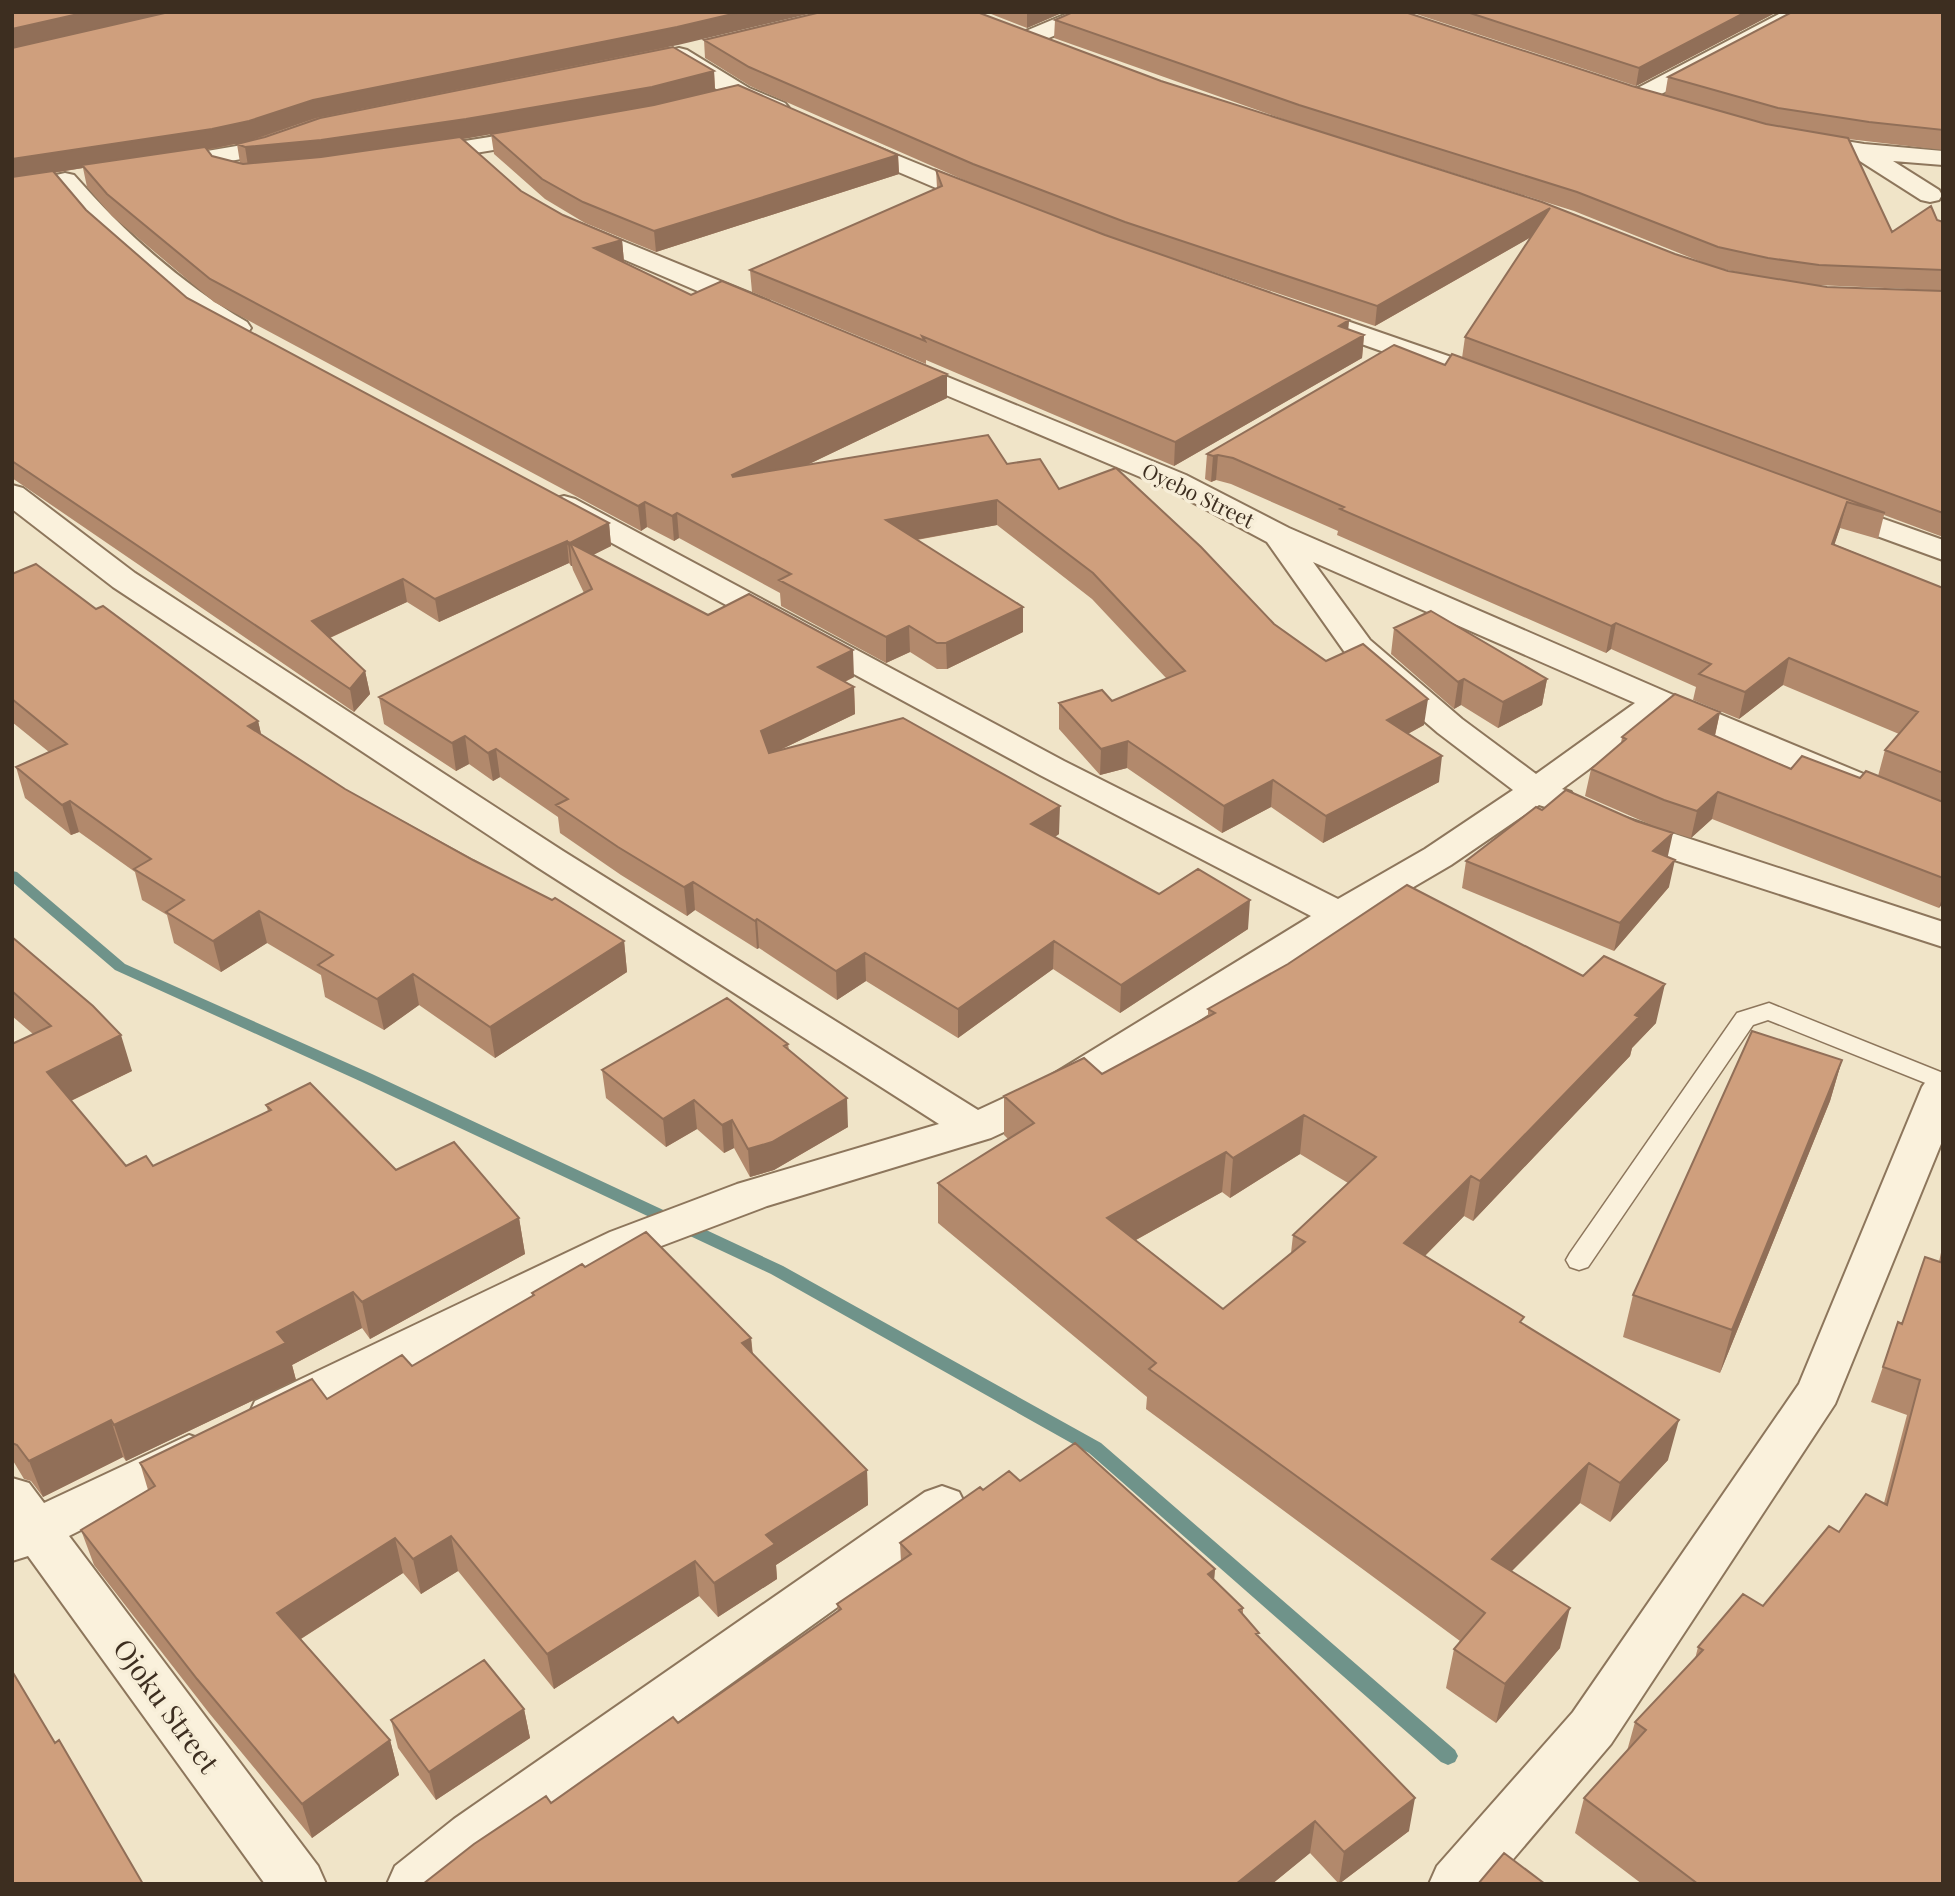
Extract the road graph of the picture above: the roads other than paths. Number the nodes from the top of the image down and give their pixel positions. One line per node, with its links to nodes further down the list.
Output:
1 (1090, 12): 4 (street)
2 (1800, 12): 9 (street)
3 (705, 49): 5 (street)
4 (1067, 52)
5 (679, 55): 6 (street); 8 (street)
6 (652, 60)
7 (1613, 89): 9 (street)
8 (741, 93): 10 (street); 25 (street)
9 (1638, 97): 11 (street)
10 (704, 102)
11 (1665, 105)
12 (306, 132): 19 (street)
13 (562, 132): 15 (street)
14 (1784, 138): 16 (street)
15 (469, 148): 17 (street); 21 (street)
16 (1859, 150): 18 (street); 24 (street)
17 (404, 158)
18 (1943, 158)
19 (216, 159): 20 (street); 22 (street)
20 (139, 169)
21 (497, 173)
22 (247, 176)
23 (64, 180): 30 (street)
24 (1936, 191): 27 (street)
25 (1013, 211)
26 (555, 218): 29 (street)
27 (1939, 221)
28 (1272, 303): 31 (street)
29 (779, 315)
30 (264, 343)
31 (1403, 348): 33 (street); 34 (street)
32 (869, 353): 36 (street, Oyebo Street)
33 (1368, 369)
34 (1514, 389)
35 (1209, 463): 36 (street)
36 (1175, 481): 40 (street, Oyebo Street)
37 (535, 489): 45 (street)
38 (12, 494): 48 (street)
39 (1813, 502): 41 (street)
40 (1278, 535): 42 (street, Oyebo Street); 43 (street)
41 (1943, 551)
42 (1658, 701): 43 (street); 44 (street, Oyebo Street)
43 (1536, 791): 45 (street); 46 (street)
44 (1943, 820)
45 (1339, 915): 48 (street)
46 (1943, 935)
47 (1943, 1084): 49 (lane); 54 (street)
48 (976, 1128): 51 (street)
49 (1579, 1260)
50 (942, 1506): 53 (street)
51 (20, 1522): 52 (street, Ojoku Street)
52 (298, 1884)
53 (415, 1884)
54 (1457, 1884)

